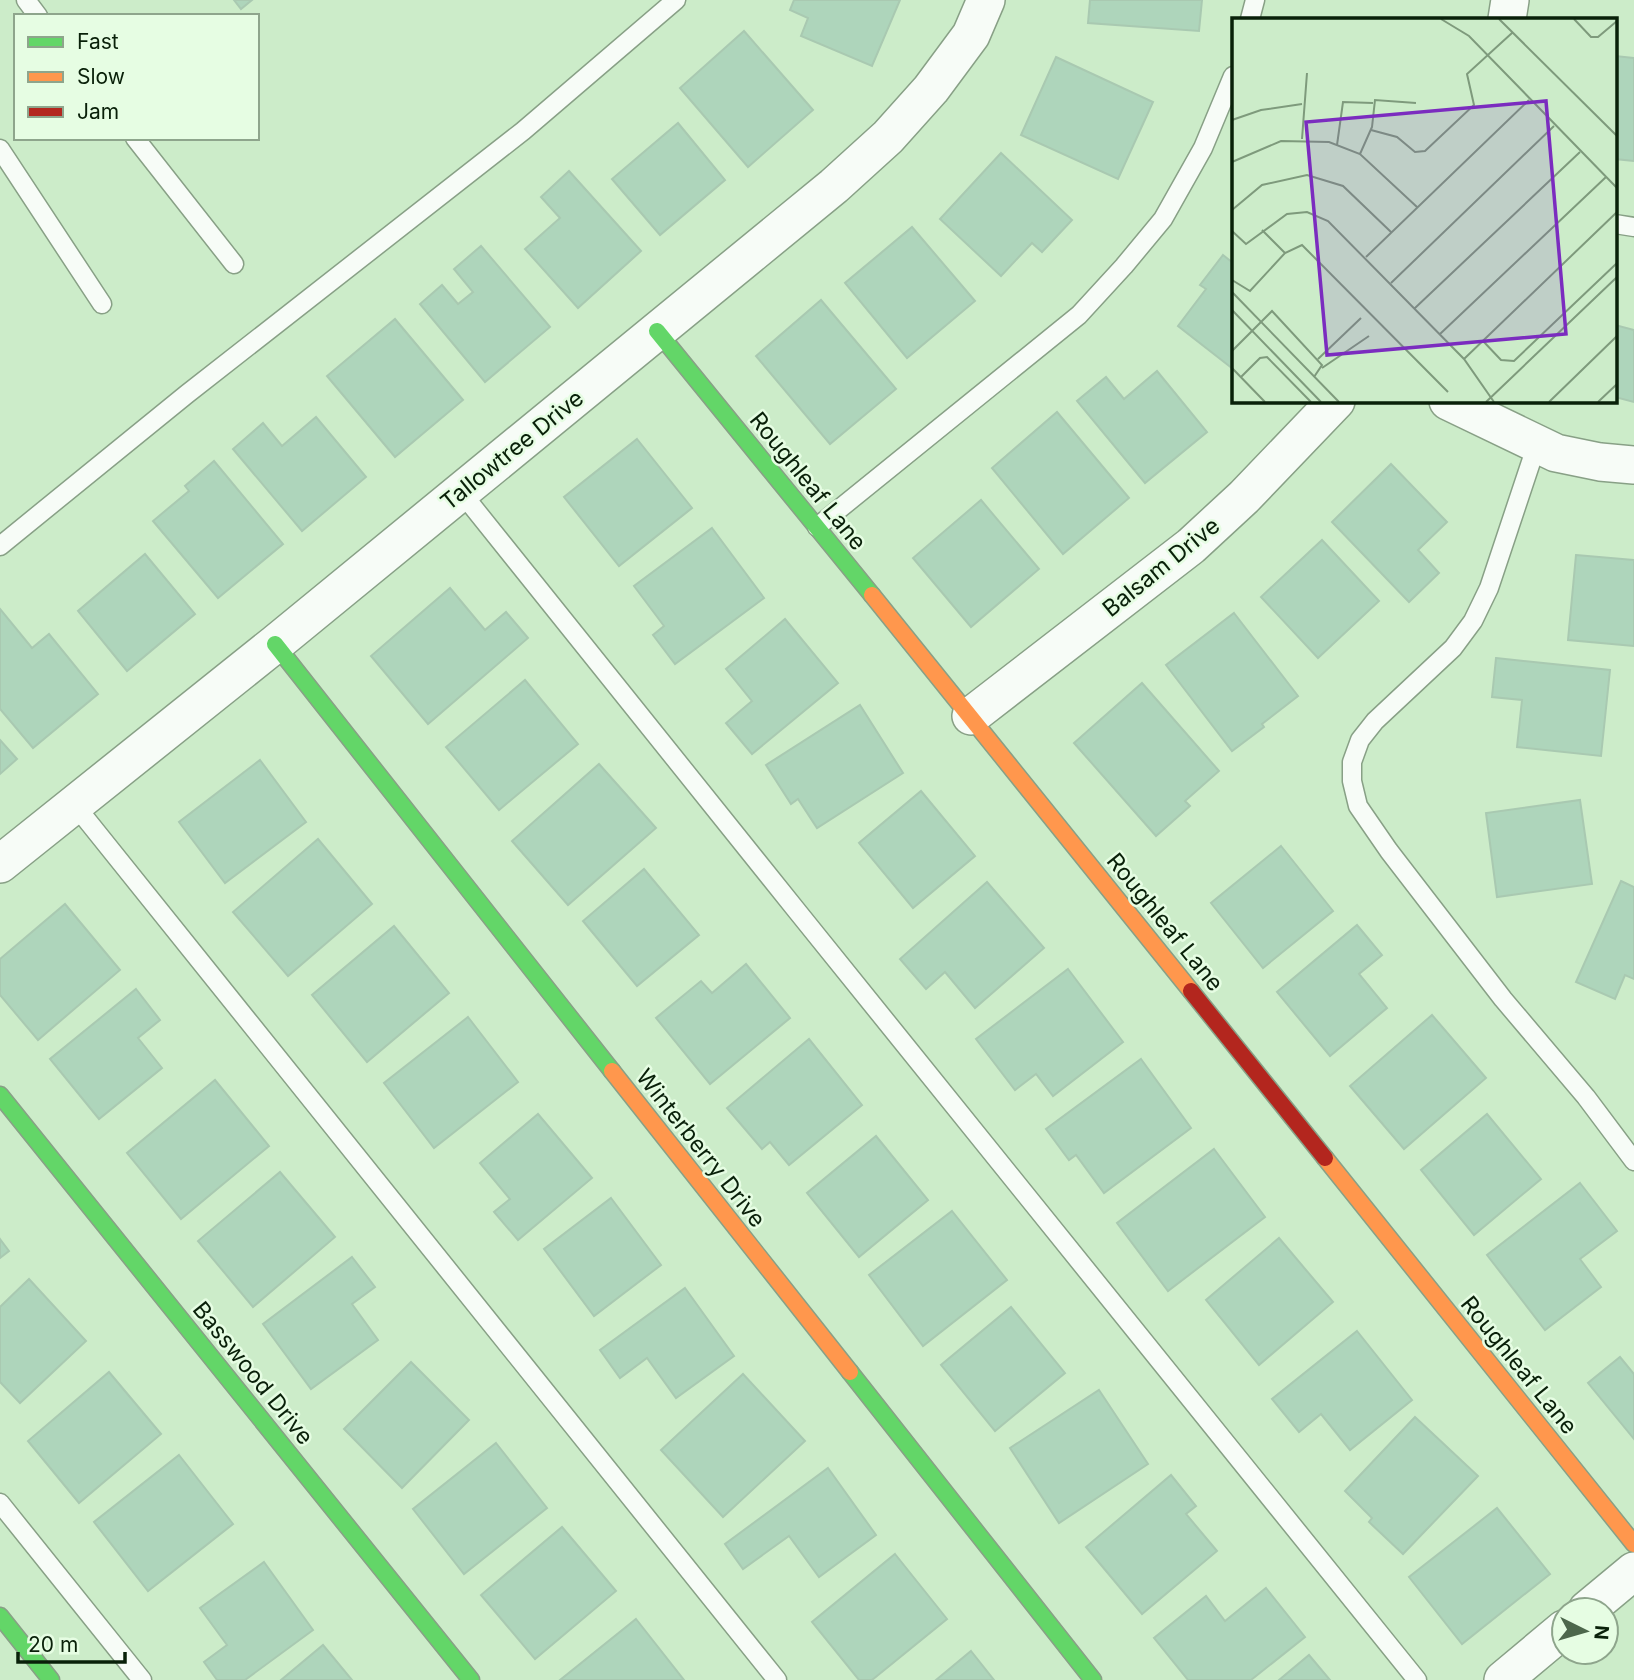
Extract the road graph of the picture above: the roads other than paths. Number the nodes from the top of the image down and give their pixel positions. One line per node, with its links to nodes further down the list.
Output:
1 (676, 0): 21 (lane)
2 (986, 0): 14 (street, Tallowtree Drive)
3 (1255, 0): 5 (lane)
4 (1510, 0): 6 (street)
5 (1250, 18)
6 (1507, 18)
7 (1232, 78): 20 (lane)
8 (137, 140): 12 (lane)
9 (0, 149): 13 (lane)
10 (1616, 224): 11 (lane)
11 (1634, 227)
12 (234, 264)
13 (102, 304)
14 (657, 331): 19 (street, Tallowtree Drive); 20 (street, Roughleaf Lane)
15 (1335, 402): 23 (street, Balsam Drive)
16 (1450, 402): 17 (street)
17 (1537, 444): 18 (street); 27 (lane)
18 (1634, 465)
19 (461, 492): 22 (street, Tallowtree Drive); 39 (lane)
20 (817, 527): 23 (street, Roughleaf Lane)
21 (0, 546)
22 (275, 644): 24 (street, Tallowtree Drive); 38 (street, Winterberry Drive)
23 (971, 716): 29 (street, Roughleaf Lane)
24 (75, 804): 25 (street, Tallowtree Drive); 37 (lane)
25 (0, 864)
26 (1, 1098): 36 (street, Basswood Drive)
27 (1634, 1161)
28 (0, 1503): 35 (lane)
29 (1634, 1544)
30 (1634, 1571): 31 (street)
31 (1604, 1596)
32 (0, 1616): 34 (street)
33 (1550, 1641): 40 (street)
34 (51, 1680)
35 (142, 1680)
36 (471, 1680)
37 (777, 1680)
38 (1093, 1680)
39 (1417, 1680)
40 (1503, 1680)

